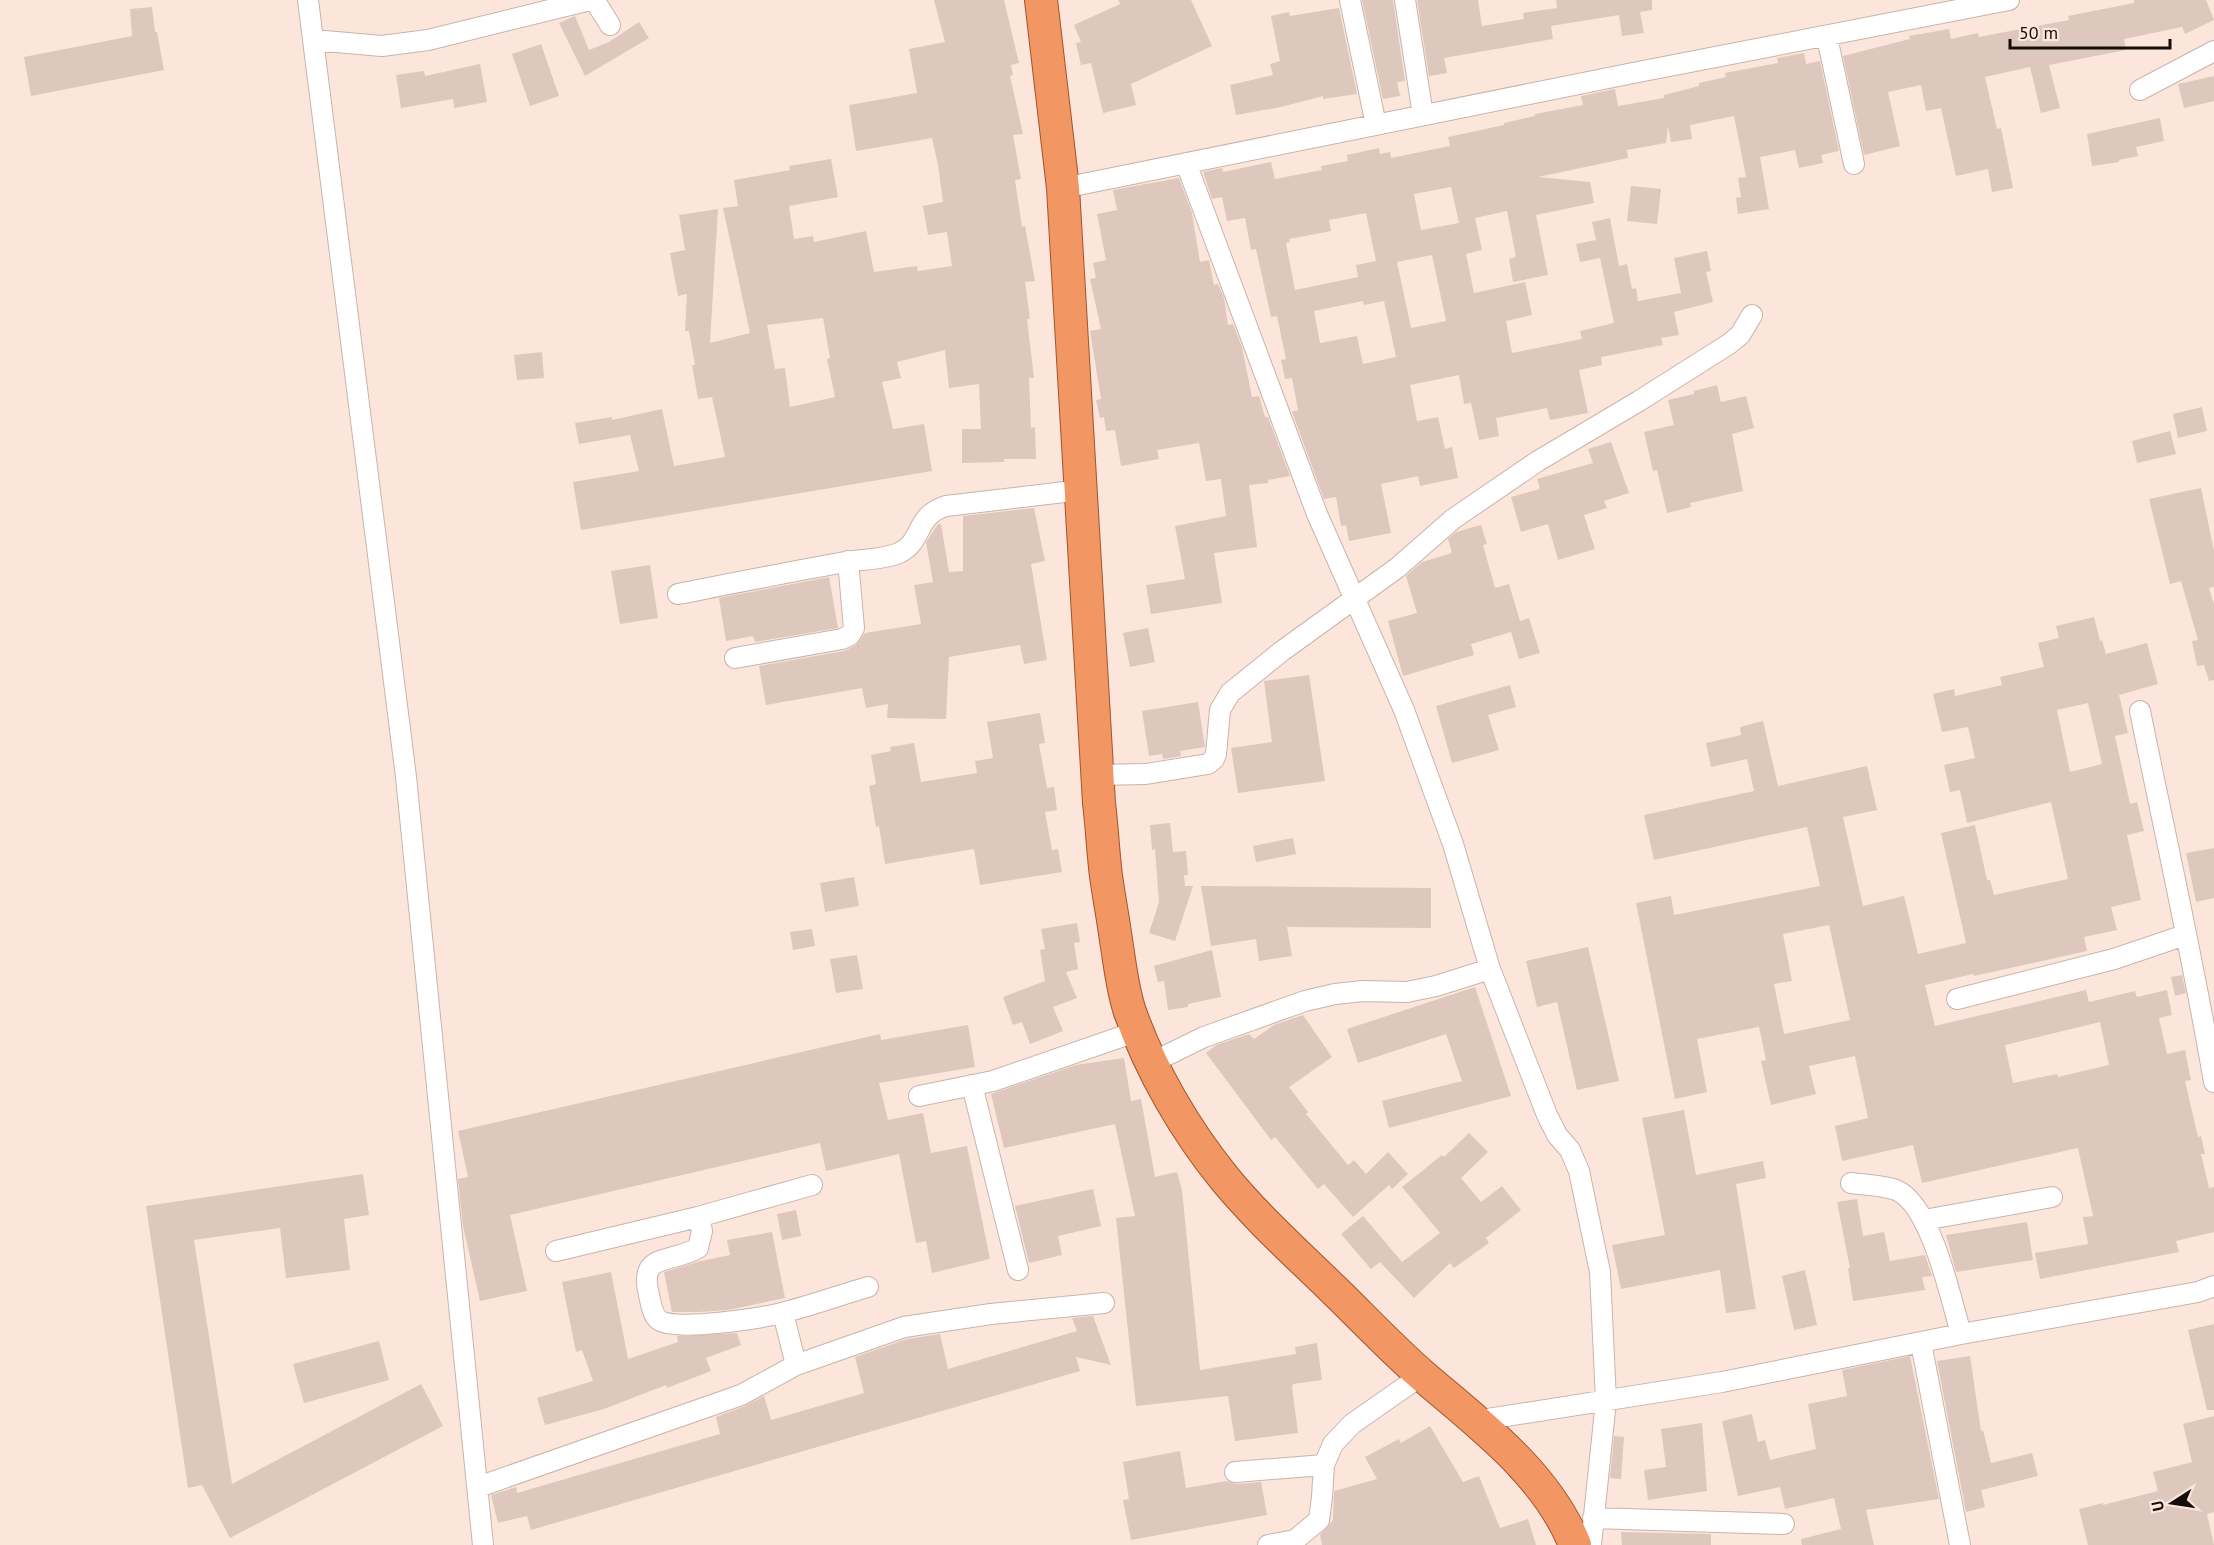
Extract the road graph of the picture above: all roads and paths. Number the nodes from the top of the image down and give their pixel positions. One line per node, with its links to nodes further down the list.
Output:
1 (308, 0): 8 (street)
2 (1041, 0): 15 (highway)
3 (1350, 0): 12 (street)
4 (1405, 0): 11 (street)
5 (2009, 0): 7 (street)
6 (610, 25): 8 (street)
7 (1827, 37): 11 (street); 14 (street)
8 (313, 40): 51 (street)
9 (2214, 51): 10 (street)
10 (2140, 90)
11 (1423, 115): 12 (street)
12 (1376, 125): 13 (street)
13 (1186, 163): 15 (street); 20 (street)
14 (1854, 164)
15 (1063, 188): 17 (highway)
16 (1752, 315): 20 (street)
17 (1081, 490): 18 (street); 23 (highway)
18 (848, 561): 19 (street); 21 (street)
19 (678, 594)
20 (1355, 600): 23 (street); 25 (street)
21 (735, 658)
22 (2140, 711): 24 (street)
23 (1097, 775): 27 (highway)
24 (2185, 935): 26 (street); 29 (street)
25 (1490, 969): 28 (street); 47 (street)
26 (1957, 999)
27 (1138, 1031): 28 (highway); 30 (street)
28 (1151, 1063): 46 (highway)
29 (2214, 1082)
30 (972, 1085): 31 (street); 38 (street)
31 (919, 1096)
32 (1851, 1183): 36 (street)
33 (812, 1185): 35 (street)
34 (2052, 1197): 36 (street)
35 (698, 1217): 37 (street); 42 (street)
36 (1924, 1220): 43 (street)
37 (556, 1251)
38 (1018, 1270)
39 (2214, 1286): 43 (street)
40 (868, 1287): 42 (street)
41 (1104, 1303): 45 (street)
42 (783, 1313): 45 (street)
43 (1961, 1334): 44 (street)
44 (1921, 1343): 47 (street); 58 (street)
45 (796, 1365): 51 (street)
46 (1422, 1375): 48 (highway); 49 (street)
47 (1606, 1401): 48 (street); 52 (street)
48 (1475, 1421): 56 (highway)
49 (1324, 1466): 50 (street); 55 (street)
50 (1235, 1472)
51 (478, 1487): 54 (street)
52 (1593, 1518): 53 (street); 57 (street)
53 (1784, 1524)
54 (483, 1545)
55 (1268, 1545)
56 (1575, 1545)
57 (1591, 1545)
58 (1960, 1545)

